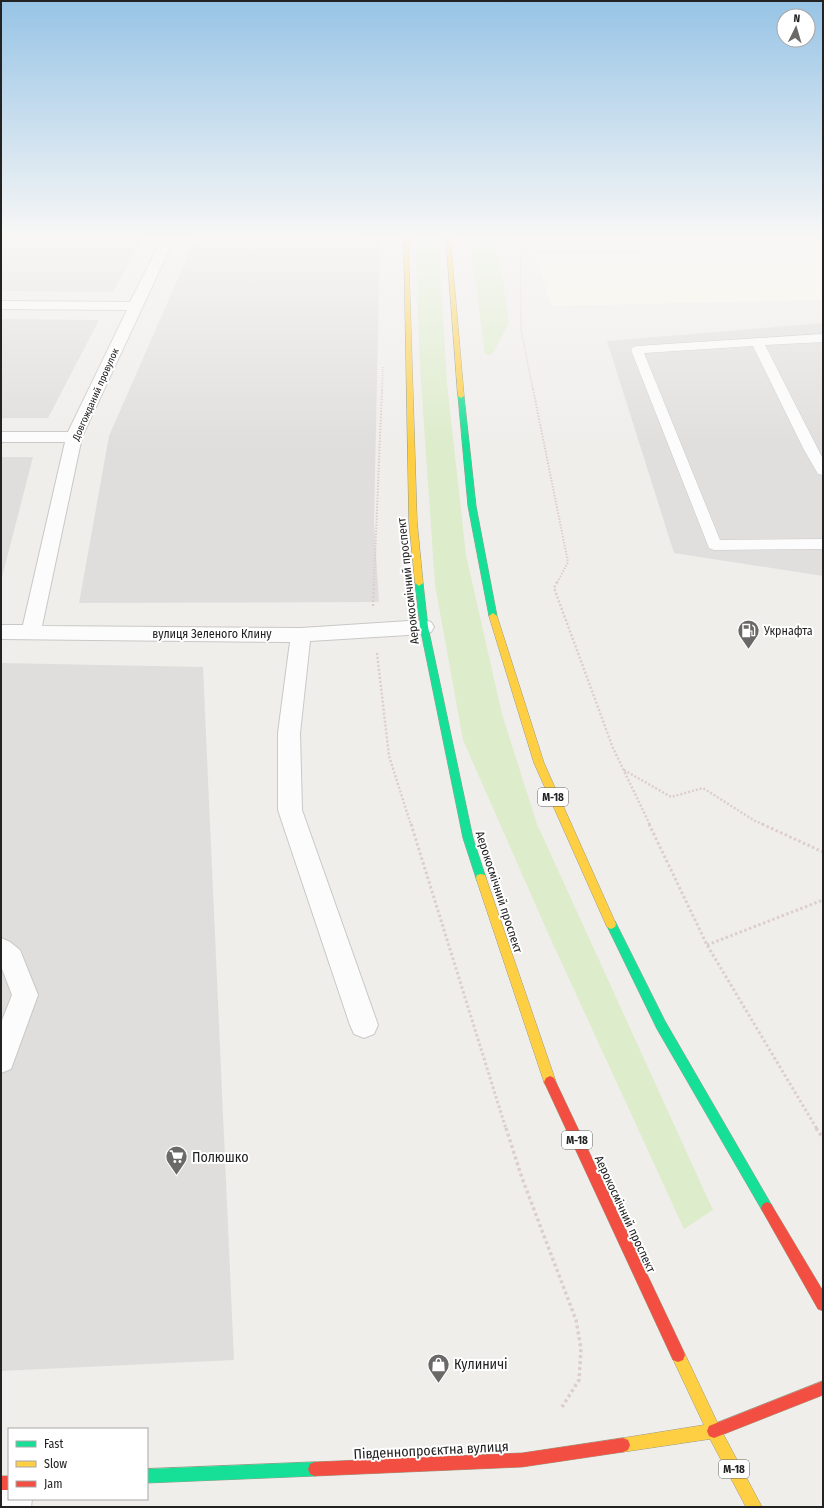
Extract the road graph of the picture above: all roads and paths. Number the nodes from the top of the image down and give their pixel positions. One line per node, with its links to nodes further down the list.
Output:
1 (51, 305): 5 (street)
2 (408, 305): 13 (main road, Аерокосмічний проспект / М-18)
3 (454, 305): 26 (main road, М-18)
4 (521, 305): 18 (path)
5 (135, 306): 10 (street, Довгожданий провулок)
6 (823, 338): 7 (lane)
7 (758, 343): 11 (lane); 12 (lane)
8 (383, 361): 14 (path)
9 (1, 437): 10 (street)
10 (74, 437): 16 (street, Довгожданий провулок)
11 (823, 471)
12 (823, 544)
13 (424, 627): 14 (street, вулиця Зеленого Клину); 29 (main road, Аерокосмічний проспект / М-18)
14 (375, 630): 17 (street, вулиця Зеленого Клину); 28 (path)
15 (1, 632): 16 (street, вулиця Зеленого Клину)
16 (31, 633): 17 (street, вулиця Зеленого Клину)
17 (301, 635): 23 (street)
18 (624, 770): 19 (path); 21 (path)
19 (823, 852)
20 (823, 900): 21 (path)
21 (707, 945): 25 (path)
22 (1, 950): 24 (street)
23 (364, 1025)
24 (1, 1059)
25 (823, 1138)
26 (823, 1304)
27 (823, 1388): 29 (main road, Південнопроєктна вулиця)
28 (562, 1406)
29 (714, 1431): 30 (main road, Південнопроєктна вулиця); 31 (main road, Аерокосмічний проспект / М-18)
30 (148, 1476)
31 (754, 1507)

